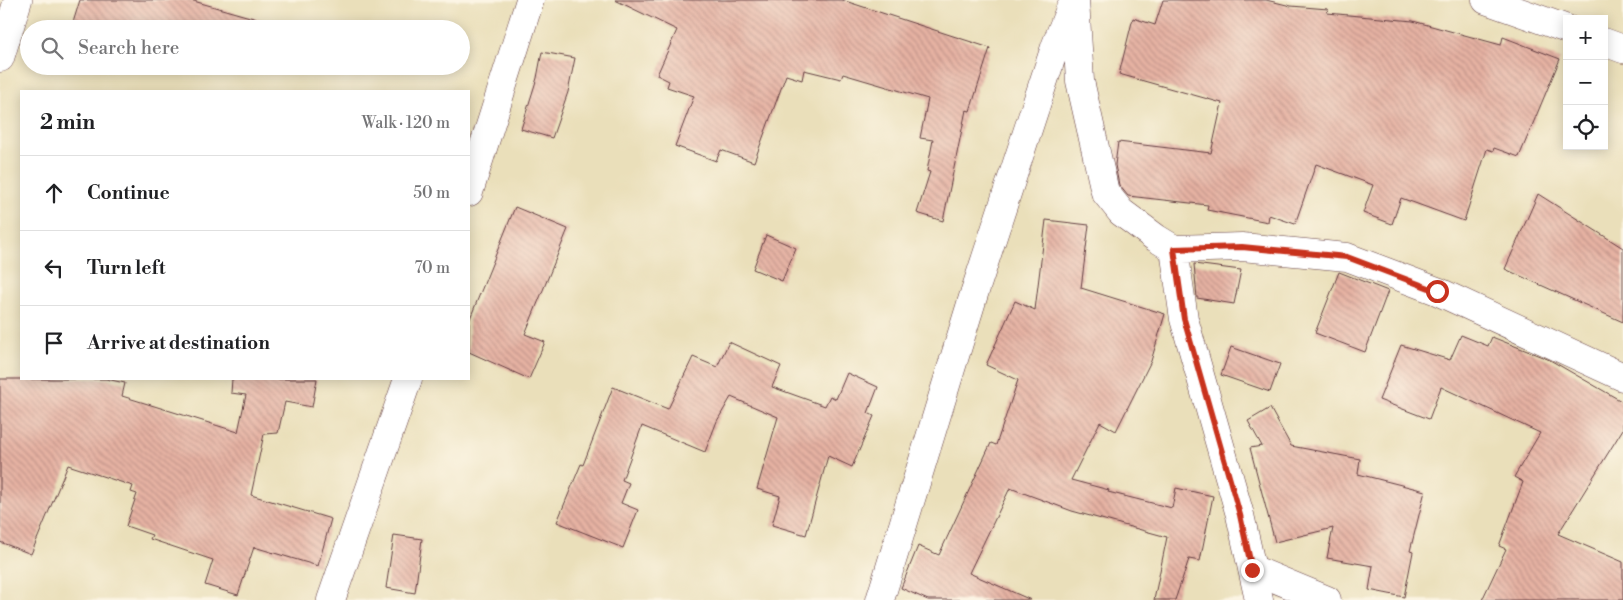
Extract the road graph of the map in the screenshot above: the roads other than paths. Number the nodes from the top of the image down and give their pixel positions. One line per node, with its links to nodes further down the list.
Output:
1 (18, 0): 8 (street)
2 (530, 0): 9 (street)
3 (1074, 0): 10 (street); 15 (street)
4 (1486, 0): 5 (street)
5 (1563, 28)
6 (1608, 43): 7 (street)
7 (1623, 49)
8 (0, 58)
9 (470, 189)
10 (1174, 249): 11 (street); 13 (street)
11 (1623, 378)
12 (408, 380): 14 (street)
13 (1252, 570): 16 (street); 17 (street)
14 (331, 600)
15 (880, 600)
16 (1259, 600)
17 (1327, 600)

